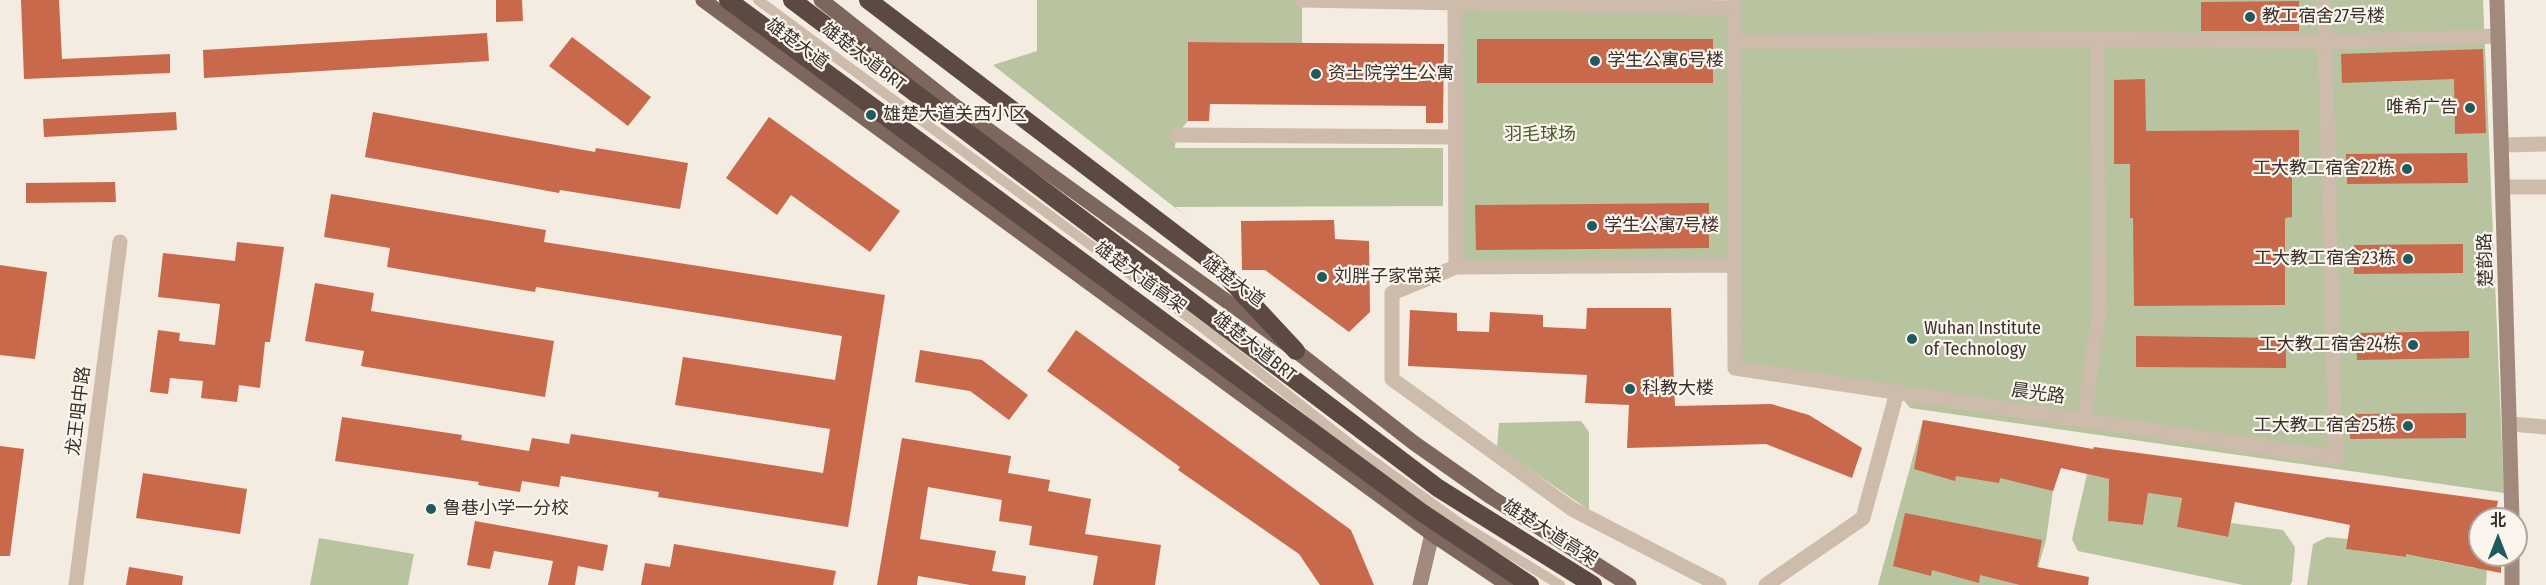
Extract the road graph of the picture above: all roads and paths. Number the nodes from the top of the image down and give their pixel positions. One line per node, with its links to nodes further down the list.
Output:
1 (703, 0): 31 (main road, 雄楚大道)
2 (728, 0): 36 (highway, 雄楚大道高架)
3 (758, 0): 37 (lane, 雄楚大道BRT)
4 (792, 0): 38 (highway, 雄楚大道高架)
5 (821, 0): 25 (main road, 雄楚大道)
6 (868, 0): 25 (highway)
7 (1302, 0): 10 (street)
8 (2324, 0): 15 (street)
9 (2497, 0): 12 (street, 楚韵路)
10 (1455, 3): 11 (street); 17 (street)
11 (1734, 4): 14 (street)
12 (2498, 36): 15 (street); 19 (street, 楚韵路)
13 (2097, 39): 14 (street); 15 (street); 27 (street)
14 (1734, 42): 23 (street)
15 (2326, 42): 27 (street, 晨光路)
16 (1176, 135): 17 (street)
17 (1455, 137): 24 (street)
18 (2546, 144): 19 (street)
19 (2502, 145): 20 (street, 楚韵路)
20 (2503, 187): 21 (street); 28 (street, 楚韵路)
21 (2546, 187)
22 (120, 242): 33 (street, 龙王咀中路)
23 (1734, 265): 24 (street); 26 (street, 晨光路)
24 (1456, 267): 40 (street)
25 (1296, 351): 39 (main road, 雄楚大道)
26 (1897, 392): 27 (street, 晨光路); 41 (street)
27 (2084, 420)
28 (2511, 424): 29 (street); 30 (street, 楚韵路)
29 (2546, 427)
30 (2511, 507)
31 (1432, 534): 34 (street); 35 (main road, 雄楚大道)
32 (2512, 567): 42 (street)
33 (76, 585)
34 (1420, 585)
35 (1508, 585)
36 (1530, 585)
37 (1560, 585)
38 (1593, 585)
39 (1629, 585)
40 (1719, 585)
41 (1766, 585)
42 (2512, 585)

